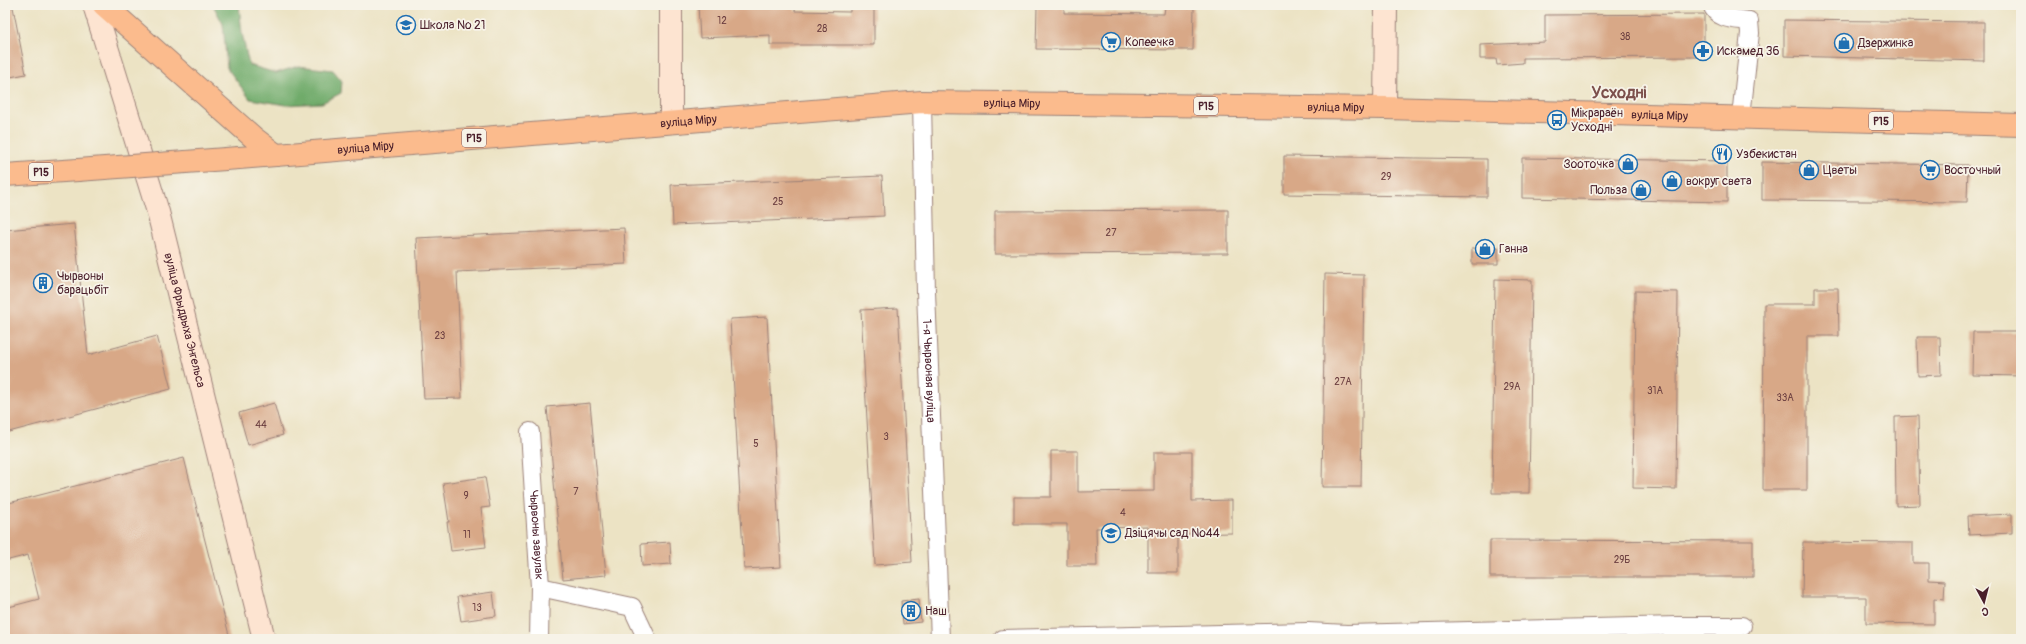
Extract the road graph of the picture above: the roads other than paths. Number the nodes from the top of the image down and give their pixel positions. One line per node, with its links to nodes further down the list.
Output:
1 (94, 5): 16 (street, вуліца Фрыдрыха Энгельса)
2 (104, 5): 11 (main road)
3 (671, 5): 9 (street)
4 (1386, 5): 7 (street)
5 (1712, 5): 8 (street)
6 (922, 102): 7 (main road, вуліца Міру / Р15); 9 (main road, вуліца Міру / Р15); 19 (street, 1-я Чырвоная вуліца)
7 (1385, 108): 8 (main road, вуліца Міру / Р15)
8 (1741, 117): 10 (main road, вуліца Міру / Р15)
9 (671, 122): 11 (main road, вуліца Міру / Р15)
10 (2021, 125)
11 (276, 155): 12 (main road, вуліца Міру / Р15, bridge)
12 (5, 175)
13 (530, 432): 14 (street, Чырвоны завулак)
14 (540, 587): 17 (street, Чырвоны завулак); 18 (street)
15 (1742, 626): 20 (street)
16 (264, 639)
17 (539, 639)
18 (647, 639)
19 (940, 639)
20 (1003, 639)

